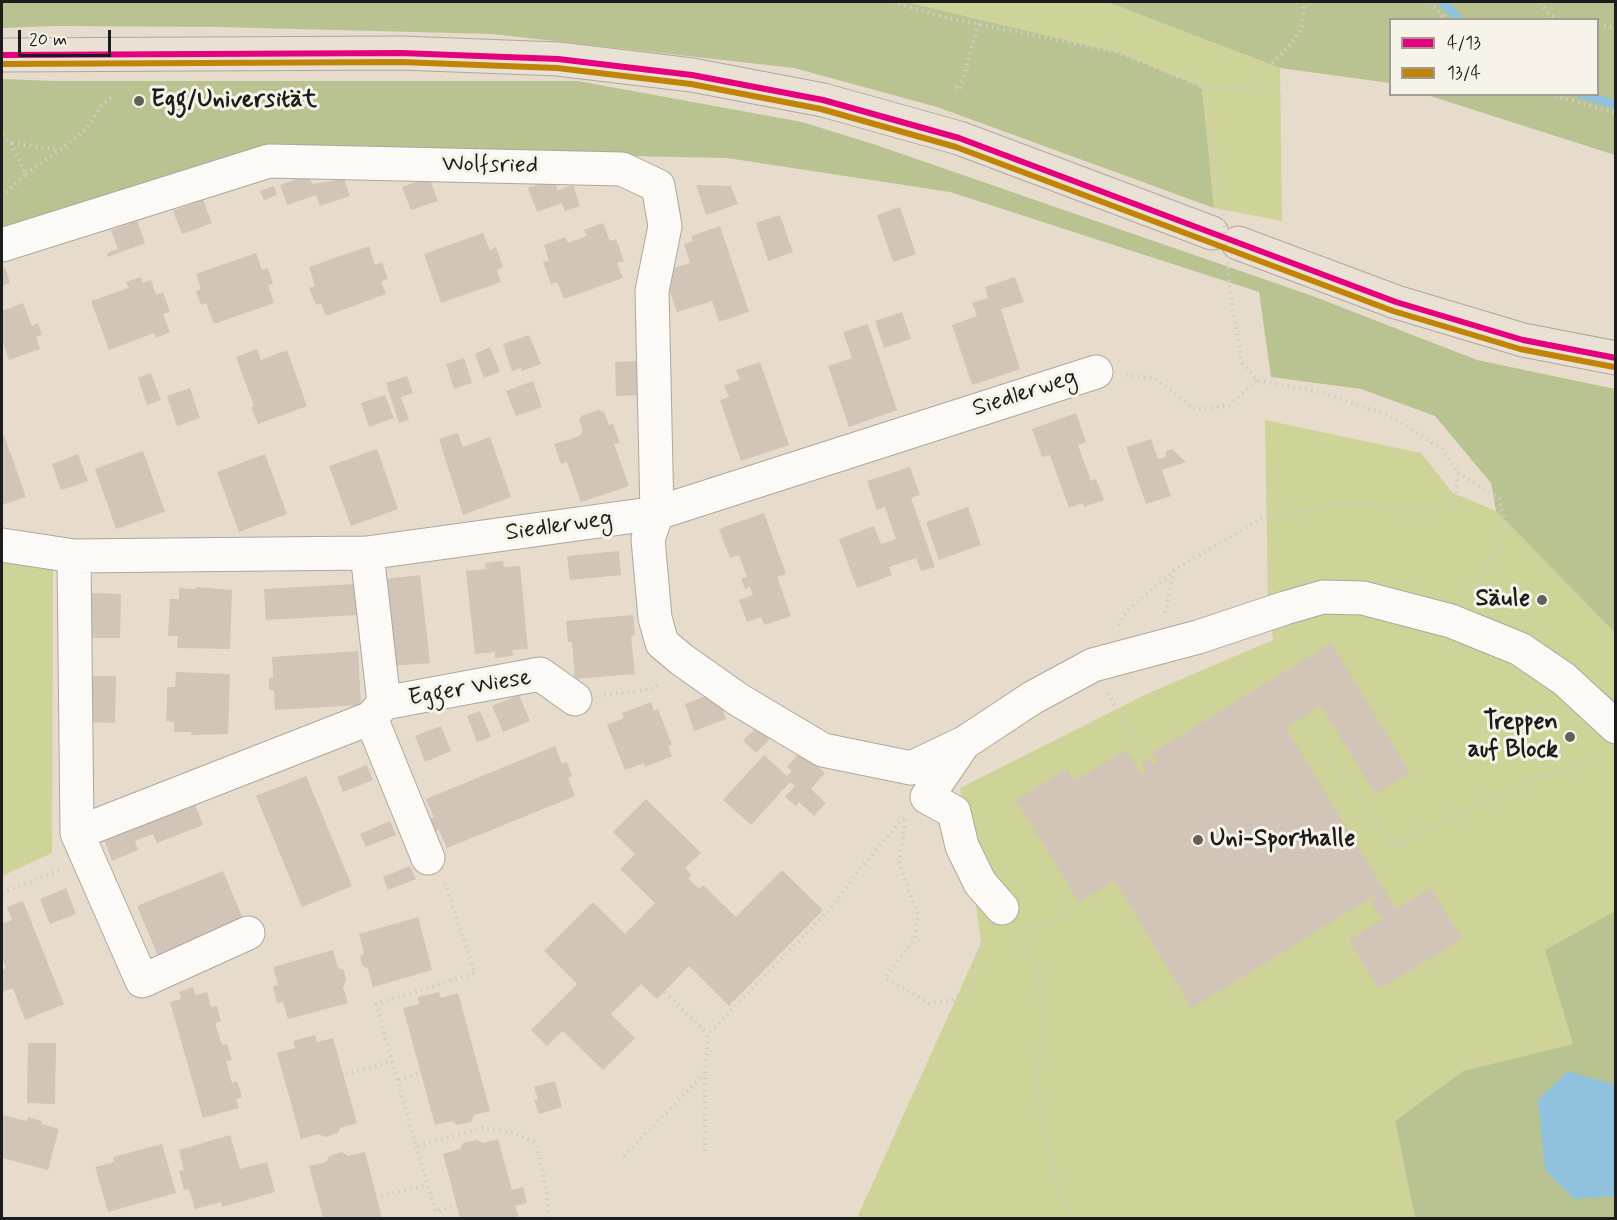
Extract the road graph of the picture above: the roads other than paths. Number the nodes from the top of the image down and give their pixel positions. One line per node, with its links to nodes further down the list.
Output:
1 (2, 55): 3 (main road)
2 (2, 245): 5 (street, Wolfsried)
3 (1616, 358)
4 (1096, 372): 5 (street, Siedlerweg)
5 (657, 513): 7 (street, Siedlerweg); 12 (street)
6 (2, 545): 8 (street, Siedlerweg)
7 (367, 554): 8 (street, Siedlerweg); 10 (street, Egger Wiese)
8 (74, 556): 13 (street)
9 (575, 699): 10 (street, Egger Wiese)
10 (378, 711): 13 (street, Egger Wiese); 14 (street, Egger Wiese)
11 (1610, 740): 12 (street)
12 (964, 743): 15 (street)
13 (77, 833): 16 (street)
14 (428, 858)
15 (1002, 908)
16 (248, 933)

